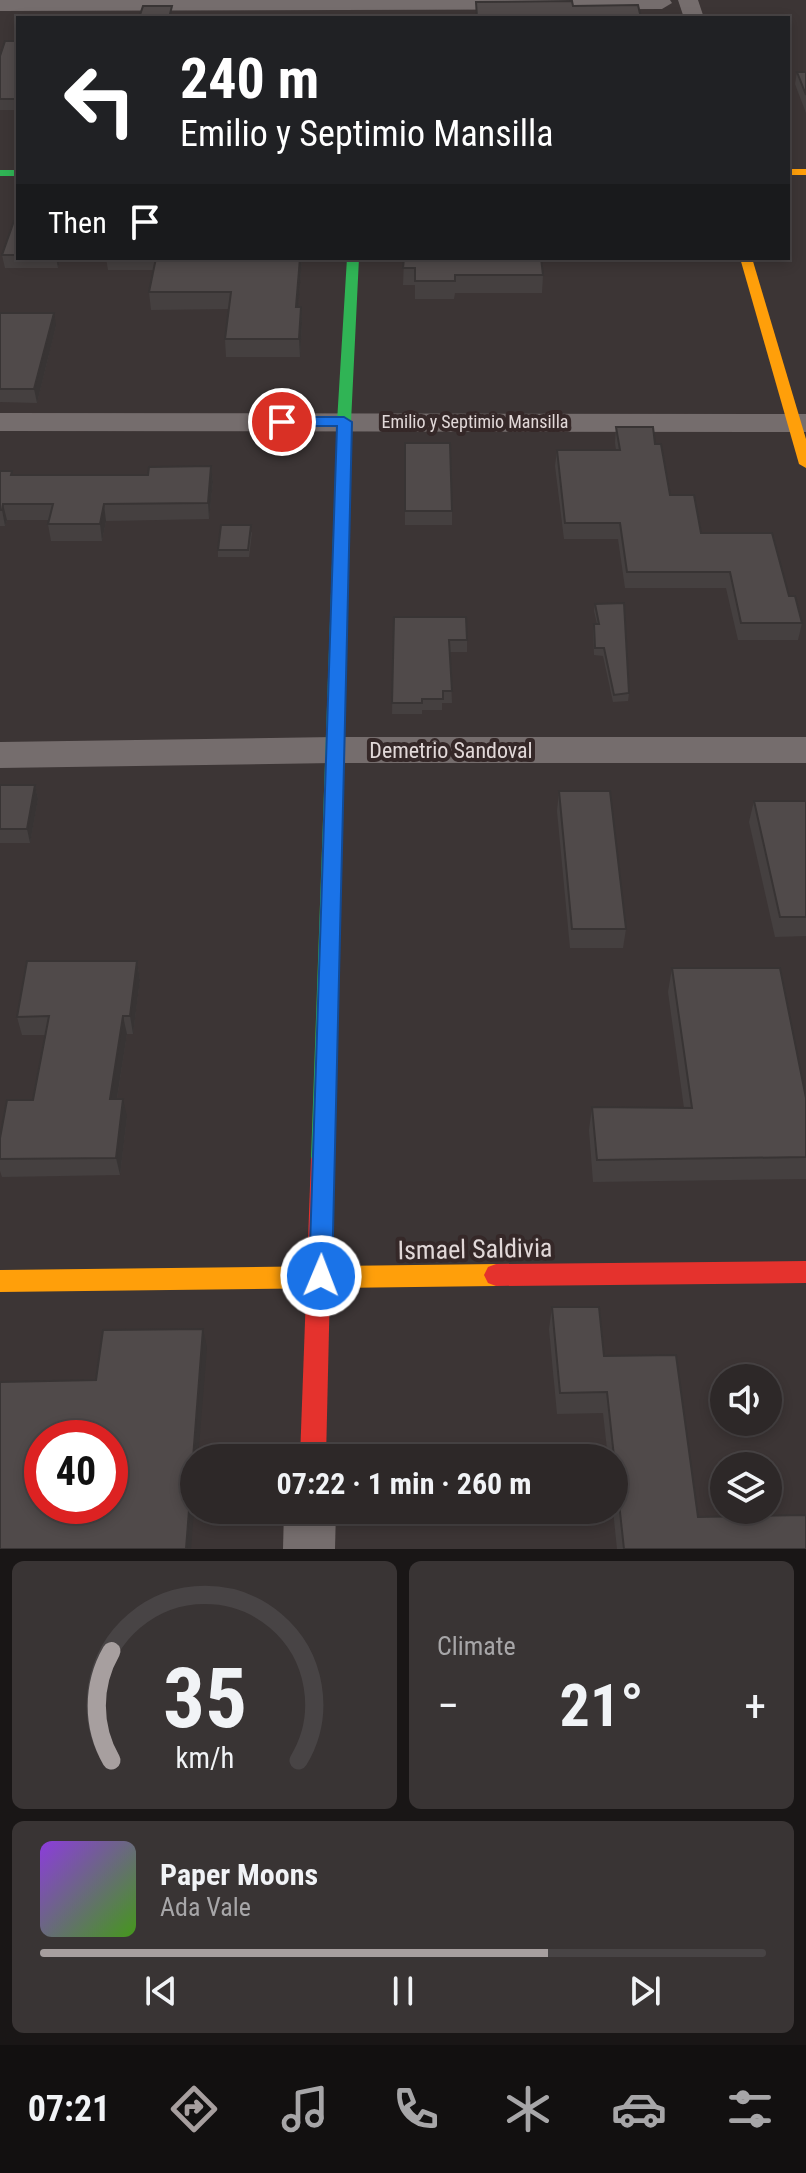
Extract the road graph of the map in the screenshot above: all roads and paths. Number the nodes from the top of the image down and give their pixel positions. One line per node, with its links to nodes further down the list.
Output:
1 (0, 5): 3 (street)
2 (663, 7): 3 (street)
3 (368, 8)
4 (353, 260): 7 (street)
5 (747, 260): 8 (street)
6 (0, 422): 7 (street, Emilio y Septimio Mansilla)
7 (344, 422): 8 (street, Emilio y Septimio Mansilla); 10 (street)
8 (800, 423): 9 (street)
9 (806, 464)
10 (334, 750): 11 (street, Demetrio Sandoval); 12 (street, Demetrio Sandoval); 14 (street)
11 (806, 750)
12 (0, 755)
13 (806, 1272): 14 (street, Ismael Saldivia)
14 (321, 1276): 15 (street, Ismael Saldivia); 16 (street)
15 (0, 1281)
16 (314, 1444)
17 (310, 1524): 18 (street)
18 (309, 1549)

